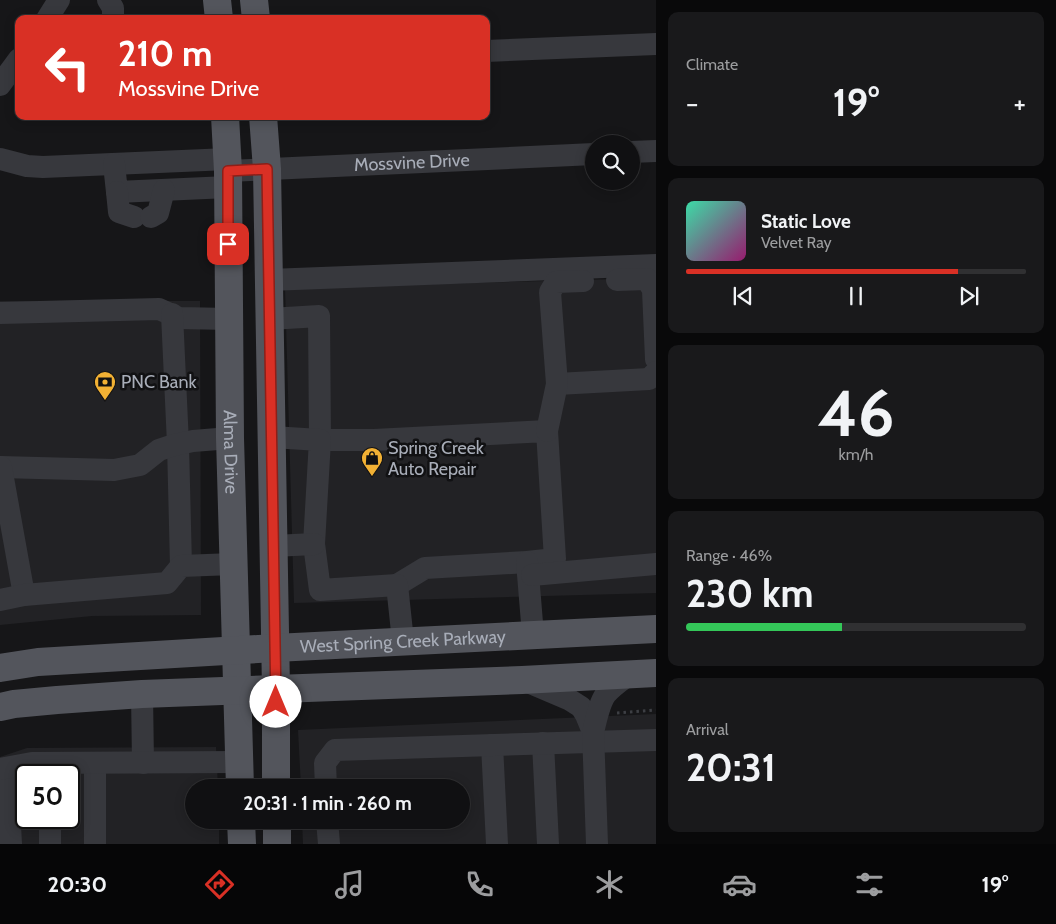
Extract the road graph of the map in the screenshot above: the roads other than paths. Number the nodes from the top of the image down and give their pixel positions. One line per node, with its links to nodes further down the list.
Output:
1 (59, 0): 5 (street)
2 (108, 0): 6 (street)
3 (217, 0): 7 (main road)
4 (254, 0): 8 (main road)
5 (50, 15)
6 (113, 15)
7 (219, 15)
8 (256, 15)
9 (656, 44): 10 (street)
10 (490, 51)
11 (15, 64): 12 (street)
12 (0, 85)
13 (225, 120): 21 (main road, Alma Drive)
14 (263, 120): 20 (main road)
15 (656, 151): 16 (street)
16 (640, 152)
17 (585, 154): 20 (street, Mossvine Drive)
18 (0, 159): 19 (street)
19 (114, 164): 21 (street); 23 (street)
20 (267, 169): 21 (street, Mossvine Drive); 25 (main road)
21 (228, 172): 22 (street); 28 (main road, Alma Drive)
22 (164, 190): 23 (street); 23 (street)
23 (117, 192)
24 (656, 264): 25 (street)
25 (269, 280): 29 (main road)
26 (0, 313): 27 (street)
27 (172, 314): 28 (street); 37 (street)
28 (229, 319): 35 (main road, Alma Drive)
29 (270, 319): 34 (main road); 36 (street)
30 (656, 359): 32 (street)
31 (656, 372): 32 (street)
32 (557, 384): 33 (street)
33 (547, 432): 36 (street); 44 (street)
34 (272, 437): 35 (main road); 36 (street); 40 (main road)
35 (230, 438): 37 (street); 41 (main road, Alma Drive)
36 (320, 440): 39 (street)
37 (178, 444): 38 (street); 43 (street)
38 (0, 467): 46 (street)
39 (314, 544): 40 (street); 45 (street)
40 (274, 546): 51 (main road)
41 (233, 564): 43 (street); 52 (main road, Alma Drive)
42 (656, 564): 44 (street)
43 (181, 566): 46 (street)
44 (527, 569): 45 (street); 49 (street)
45 (397, 584): 50 (street)
46 (24, 595): 47 (street)
47 (0, 600)
48 (656, 629): 49 (main road, West Spring Creek Parkway)
49 (533, 635): 50 (main road, West Spring Creek Parkway)
50 (402, 642): 51 (main road, West Spring Creek Parkway)
51 (275, 648): 52 (main road, West Spring Creek Parkway); 58 (main road)
52 (235, 650): 54 (main road, West Spring Creek Parkway); 59 (main road, Alma Drive)
53 (0, 654): 54 (street)
54 (38, 662): 55 (main road, West Spring Creek Parkway)
55 (0, 668)
56 (643, 674): 57 (main road); 62 (street)
57 (522, 680): 58 (main road); 62 (street)
58 (276, 690): 59 (main road); 71 (main road)
59 (237, 691): 60 (main road); 70 (main road, Alma Drive)
60 (142, 694): 61 (main road); 67 (street)
61 (0, 707)
62 (594, 737): 63 (street); 64 (street); 85 (street)
63 (656, 740)
64 (543, 743): 65 (street); 84 (street)
65 (492, 745): 72 (street); 83 (street)
66 (95, 762): 67 (street); 68 (street); 79 (street)
67 (143, 762): 70 (street)
68 (80, 764)
69 (4, 769): 77 (street)
70 (240, 775)
71 (276, 779)
72 (326, 779)
73 (50, 829): 78 (street)
74 (241, 829): 80 (main road)
75 (277, 829): 81 (main road)
76 (328, 829): 82 (street)
77 (11, 844)
78 (50, 844)
79 (95, 844)
80 (242, 844)
81 (277, 844)
82 (329, 844)
83 (497, 844)
84 (548, 844)
85 (597, 844)

